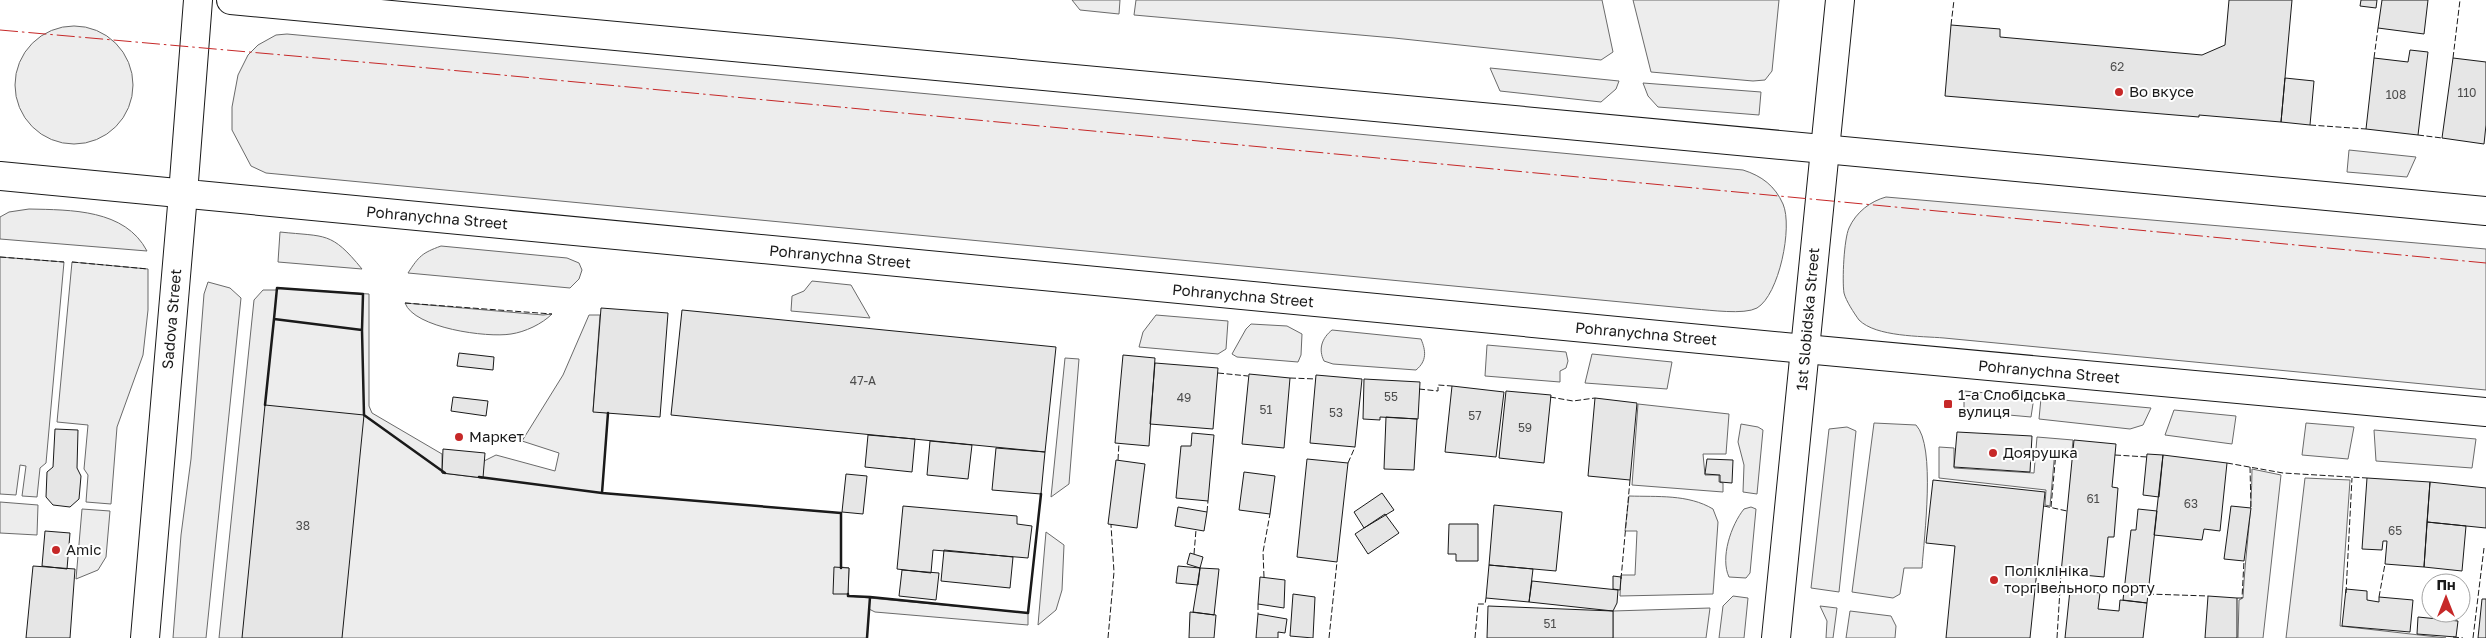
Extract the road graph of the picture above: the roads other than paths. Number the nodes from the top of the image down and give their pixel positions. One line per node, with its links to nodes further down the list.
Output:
1 (198, 0): 6 (main road, Sadova Street)
2 (232, 0): 4 (main road)
3 (1840, 0): 4 (main road, 1st Slobidska Street)
4 (1824, 150): 7 (main road); 8 (main road, 1st Slobidska Street)
5 (0, 176): 6 (main road, Pohranychna Street)
6 (183, 194): 8 (main road, Pohranychna Street); 10 (main road, Sadova Street)
7 (2486, 212)
8 (1805, 349): 9 (main road, Pohranychna Street); 11 (main road, 1st Slobidska Street)
9 (2486, 412)
10 (145, 638)
11 (1776, 638)

